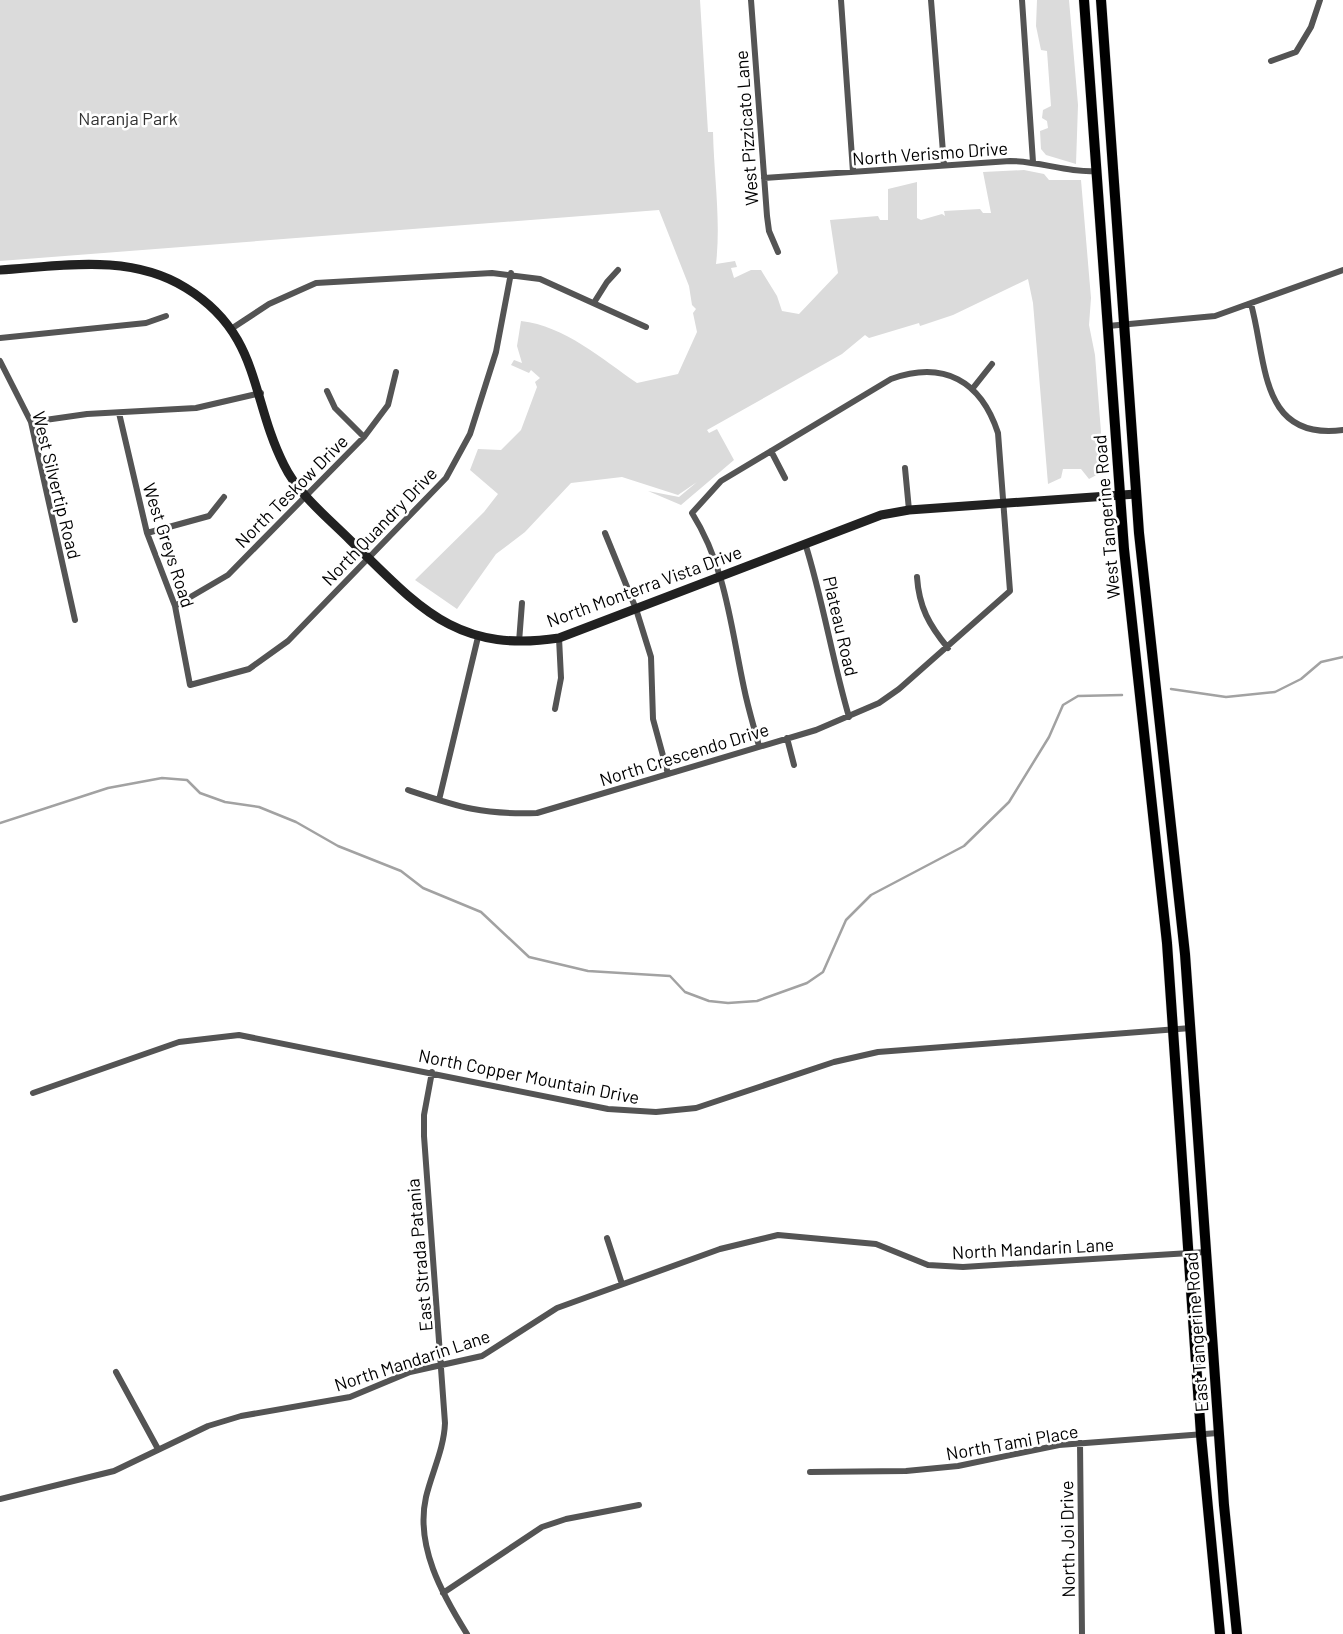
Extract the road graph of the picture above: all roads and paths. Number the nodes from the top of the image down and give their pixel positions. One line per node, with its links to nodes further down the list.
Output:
1 (751, 0): 13 (street, West Pizzicato Lane)
2 (841, 0): 12 (street)
3 (932, 0): 10 (street)
4 (1021, 0): 9 (street)
5 (1084, 0): 11 (main road, West Tangerine Road)
6 (1101, 0): 22 (main road, West Tangerine Road)
7 (1320, 0): 8 (street)
8 (1271, 61)
9 (1033, 162): 10 (street, North Verismo Drive); 11 (street, North Verismo Drive)
10 (944, 166): 12 (street, North Verismo Drive)
11 (1097, 171): 23 (main road, West Tangerine Road)
12 (853, 172): 13 (street, North Verismo Drive)
13 (764, 178): 14 (street, West Pizzicato Lane)
14 (778, 252)
15 (0, 270): 25 (street, North Monterra Vista Drive)
16 (618, 270): 19 (street)
17 (1343, 270): 20 (street)
18 (511, 273): 19 (street); 25 (street); 49 (street, North Quandry Drive)
19 (595, 301): 24 (street)
20 (1251, 304): 22 (street); 35 (street)
21 (166, 316): 26 (street)
22 (1124, 325): 23 (street); 40 (main road, West Tangerine Road)
23 (1108, 326): 42 (main road, West Tangerine Road)
24 (646, 327)
25 (231, 329): 32 (street, North Monterra Vista Drive)
26 (0, 338)
27 (0, 361): 34 (street, West Silvertip Road)
28 (992, 364): 30 (street)
29 (396, 372): 36 (street, North Teskow Drive)
30 (973, 388): 37 (street); 44 (street)
31 (327, 391): 36 (street)
32 (261, 393): 33 (street); 41 (street, North Monterra Vista Drive)
33 (119, 413): 34 (street); 46 (street, West Greys Road)
34 (31, 422): 55 (street, West Silvertip Road)
35 (1343, 430)
36 (364, 437): 41 (street, North Teskow Drive)
37 (771, 451): 39 (street); 50 (street)
38 (905, 468): 45 (street)
39 (785, 478)
40 (1136, 494): 42 (street, North Monterra Vista Drive); 69 (main road, West Tangerine Road)
41 (306, 496): 49 (street, North Monterra Vista Drive); 53 (street, North Teskow Drive)
42 (1119, 496): 44 (street, North Monterra Vista Drive); 70 (main road, West Tangerine Road)
43 (224, 497): 46 (street)
44 (1005, 503): 45 (street, North Monterra Vista Drive); 59 (street, North Crescendo Drive)
45 (909, 510): 48 (street, North Monterra Vista Drive)
46 (147, 533): 53 (street, West Greys Road)
47 (605, 533): 54 (street)
48 (805, 542): 50 (street, North Monterra Vista Drive); 62 (street, Plateau Road)
49 (368, 557): 56 (street, North Monterra Vista Drive); 60 (street, North Quandry Drive)
50 (720, 575): 54 (street, North Monterra Vista Drive); 64 (street)
51 (917, 577): 59 (street)
52 (522, 603): 58 (street)
53 (175, 606): 60 (street, West Greys Road)
54 (636, 609): 57 (street, North Monterra Vista Drive); 66 (street)
55 (75, 620)
56 (478, 637): 58 (street, North Monterra Vista Drive); 68 (street)
57 (559, 638): 58 (street, North Monterra Vista Drive); 61 (street)
58 (519, 642)
59 (948, 648): 62 (street, North Crescendo Drive)
60 (190, 685)
61 (555, 709)
62 (849, 717): 63 (street, North Crescendo Drive)
63 (788, 738): 64 (street, North Crescendo Drive); 65 (street)
64 (759, 746): 66 (street, North Crescendo Drive)
65 (794, 765)
66 (668, 774): 68 (street, North Crescendo Drive)
67 (408, 790): 68 (street, North Crescendo Drive)
68 (439, 800)
69 (1191, 1028): 70 (street, North Copper Mountain Drive); 74 (main road, East Tangerine Road)
70 (1174, 1029): 71 (street, North Copper Mountain Drive); 75 (main road, East Tangerine Road)
71 (432, 1072): 72 (street, North Copper Mountain Drive); 77 (street, East Strada Patania)
72 (33, 1093)
73 (607, 1238): 76 (street)
74 (1206, 1252): 75 (street, North Mandarin Lane); 79 (main road, East Tangerine Road)
75 (1189, 1253): 76 (street, North Mandarin Lane); 80 (main road, East Tangerine Road)
76 (622, 1284): 77 (street, North Mandarin Lane)
77 (442, 1365): 82 (street, North Mandarin Lane); 86 (street, East Strada Patania)
78 (117, 1372): 82 (street)
79 (1218, 1433): 80 (street, North Tami Place); 90 (main road, East Tangerine Road)
80 (1201, 1435): 81 (street, North Tami Place); 89 (main road, East Tangerine Road)
81 (1080, 1443): 83 (street, North Tami Place); 88 (street, North Joi Drive)
82 (158, 1449): 84 (street, North Mandarin Lane)
83 (810, 1472)
84 (0, 1500)
85 (639, 1505): 86 (street)
86 (443, 1593): 87 (street, East Strada Patania)
87 (467, 1634)
88 (1082, 1634)
89 (1220, 1634)
90 (1237, 1634)

